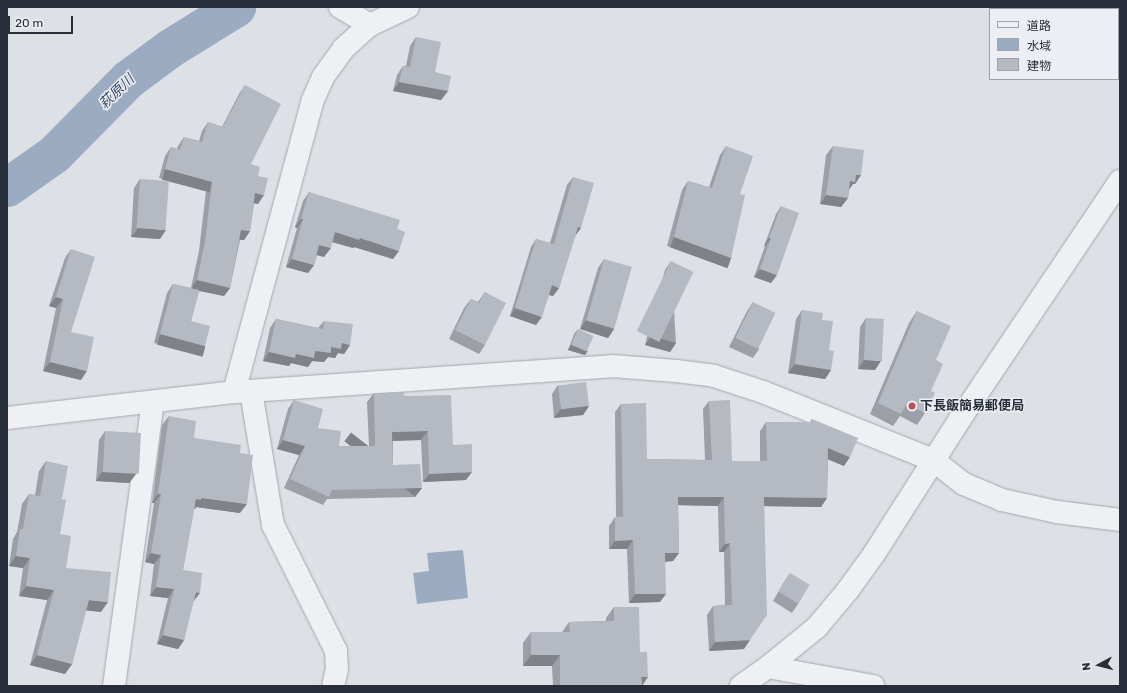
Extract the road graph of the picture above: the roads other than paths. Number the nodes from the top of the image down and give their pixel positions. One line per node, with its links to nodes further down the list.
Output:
1 (408, 7): 3 (street)
2 (345, 10): 3 (street)
3 (370, 25): 5 (street)
4 (1120, 180): 8 (street)
5 (243, 392): 6 (street); 8 (street); 12 (street)
6 (153, 402): 7 (street); 11 (street)
7 (7, 418)
8 (933, 460): 9 (street); 10 (street)
9 (1120, 520)
10 (768, 668): 13 (street); 14 (street)
11 (114, 686)
12 (334, 686)
13 (741, 686)
14 (873, 686)

